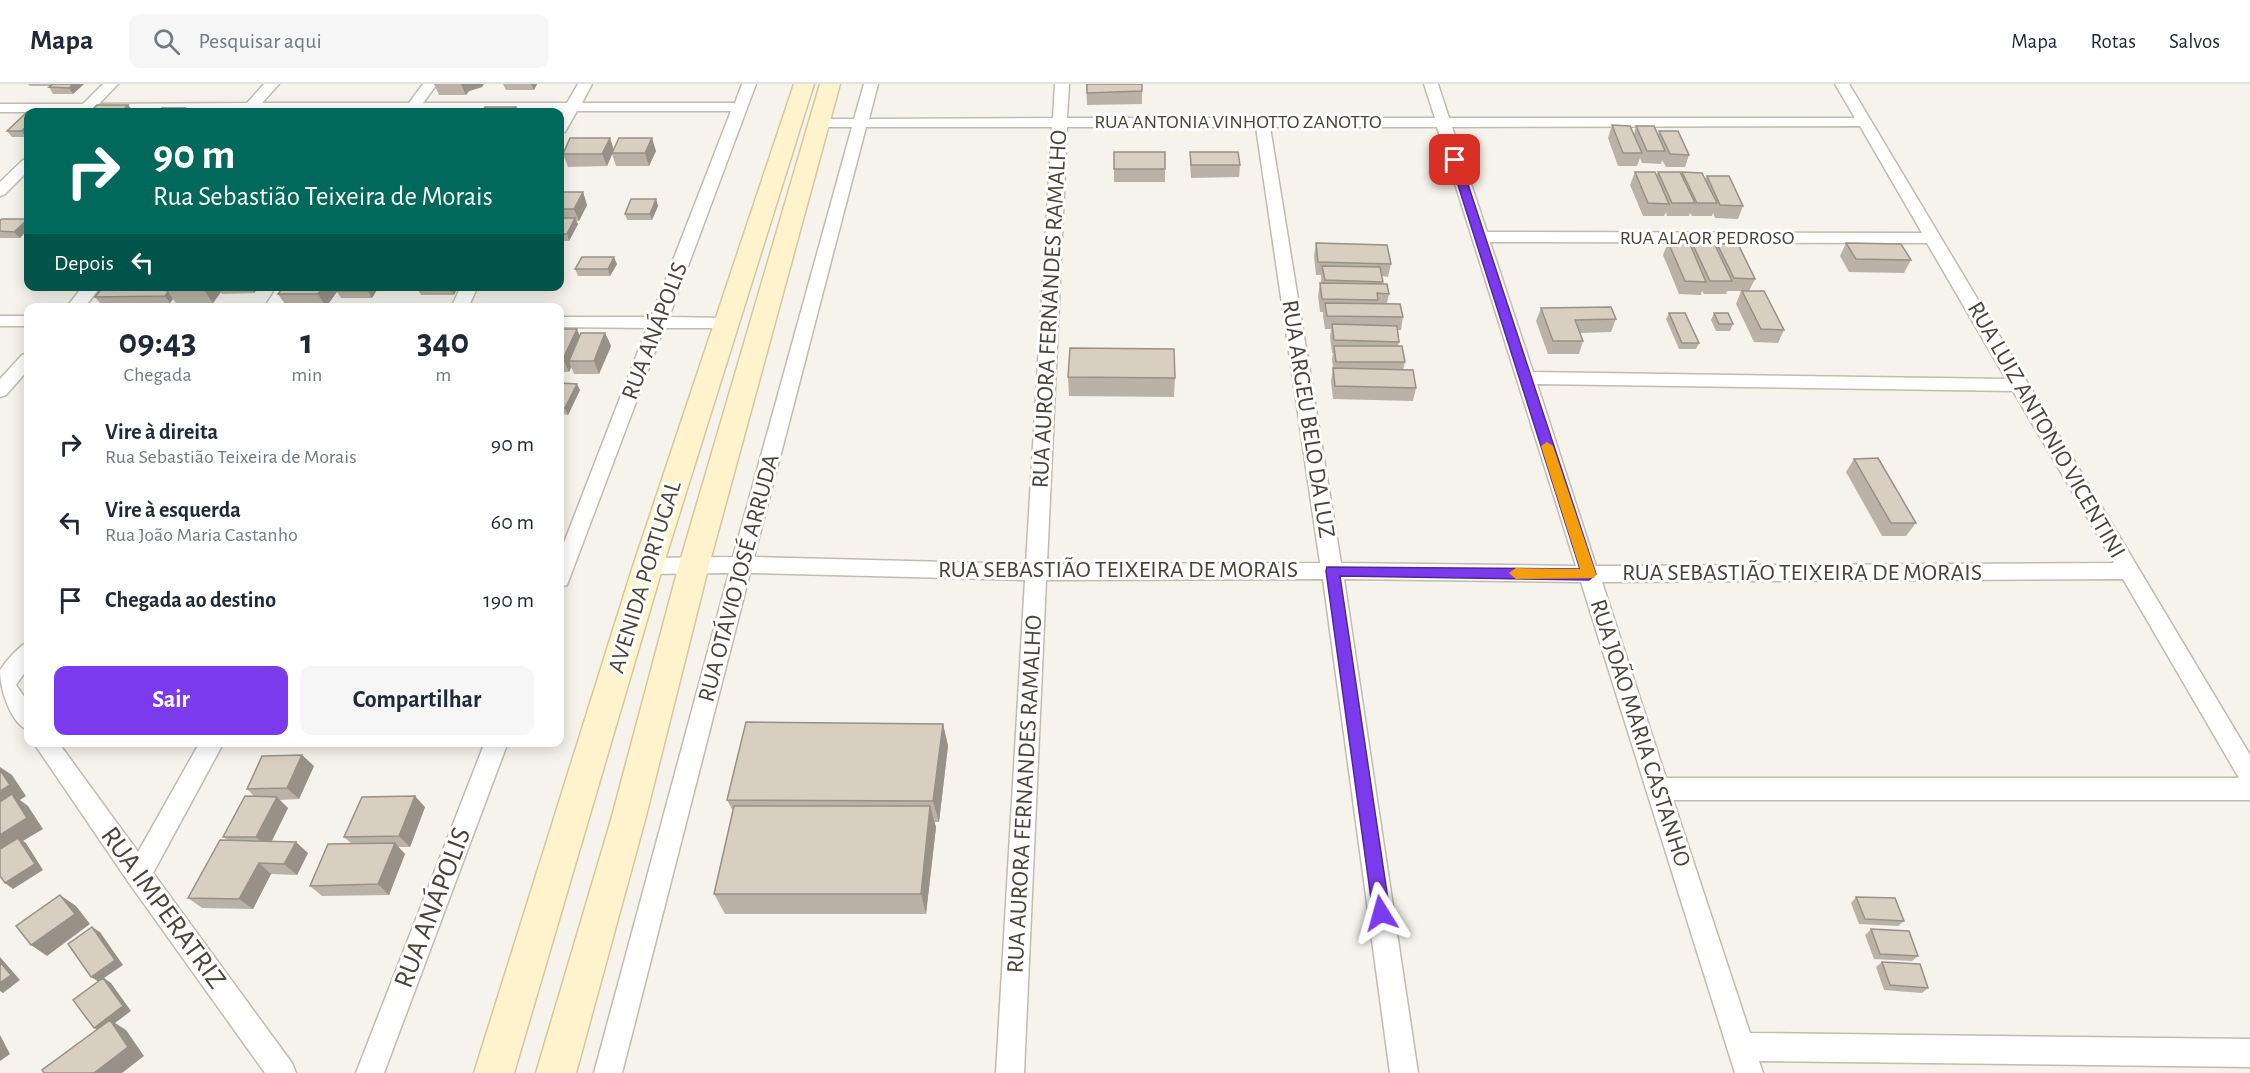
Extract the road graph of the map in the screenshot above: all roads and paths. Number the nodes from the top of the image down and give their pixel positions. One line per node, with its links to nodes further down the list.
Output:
1 (111, 84): 15 (street)
2 (272, 84): 16 (street)
3 (430, 84): 17 (street)
4 (585, 84): 12 (street)
5 (749, 84): 13 (street, RUA ANÁPOLIS)
6 (804, 84): 37 (main road, AVENIDA PORTUGAL)
7 (830, 84): 24 (main road, AVENIDA PORTUGAL)
8 (871, 84): 25 (street, RUA OTÁVIO JOSÉ ARRUDA)
9 (1062, 84): 26 (street, RUA AURORA FERNANDES RAMALHO)
10 (1431, 84): 22 (street, RUA JOÃO MARIA CASTANHO)
11 (1842, 84): 23 (street, RUA LUIZ ANTONIO VICENTINI)
12 (572, 107): 13 (street); 18 (street); 20 (street)
13 (741, 107): 36 (street, RUA ANÁPOLIS)
14 (0, 108): 19 (street)
15 (86, 108)
16 (251, 108)
17 (413, 108)
18 (519, 108)
19 (24, 109)
20 (564, 122)
21 (1262, 122): 22 (street, RUA ANTONIA VINHOTTO ZANOTTO); 26 (street, RUA ANTONIA VINHOTTO ZANOTTO); 46 (street, RUA ARGEU BELO DA LUZ)
22 (1443, 122): 23 (street, RUA ANTONIA VINHOTTO ZANOTTO); 29 (street, RUA JOÃO MARIA CASTANHO)
23 (1866, 122): 30 (street, RUA LUIZ ANTONIO VICENTINI)
24 (818, 123): 25 (street, RUA ANTONIA VINHOTTO ZANOTTO); 43 (main road, AVENIDA PORTUGAL)
25 (860, 123): 26 (street, RUA ANTONIA VINHOTTO ZANOTTO); 42 (street, RUA OTÁVIO JOSÉ ARRUDA)
26 (1060, 123): 48 (street, RUA AURORA FERNANDES RAMALHO)
27 (24, 168): 28 (street)
28 (0, 191)
29 (1480, 237): 30 (street, RUA ALAOR PEDROSO); 39 (street, RUA JOÃO MARIA CASTANHO)
30 (1934, 238): 40 (street, RUA LUIZ ANTONIO VICENTINI)
31 (89, 291): 32 (street)
32 (78, 303)
33 (0, 321): 34 (street)
34 (24, 321)
35 (564, 322): 36 (street)
36 (658, 322): 37 (street); 45 (street, RUA ANÁPOLIS)
37 (726, 322): 44 (main road, AVENIDA PORTUGAL)
38 (24, 364): 41 (street)
39 (1525, 378): 40 (street); 49 (street, RUA JOÃO MARIA CASTANHO)
40 (2020, 385): 47 (street, RUA LUIZ ANTONIO VICENTINI)
41 (0, 391)
42 (743, 564): 43 (street, RUA SEBASTIÃO TEIXEIRA DE MORAIS); 48 (street, RUA SEBASTIÃO TEIXEIRA DE MORAIS); 66 (street, RUA OTÁVIO JOSÉ ARRUDA)
43 (694, 565): 44 (street, RUA SEBASTIÃO TEIXEIRA DE MORAIS); 65 (main road, AVENIDA PORTUGAL)
44 (648, 566): 64 (main road, AVENIDA PORTUGAL)
45 (564, 569)
46 (1332, 571): 48 (street, RUA SEBASTIÃO TEIXEIRA DE MORAIS); 49 (street, RUA SEBASTIÃO TEIXEIRA DE MORAIS); 68 (street, RUA ARGEU BELO DA LUZ)
47 (2128, 571): 49 (street, RUA SEBASTIÃO TEIXEIRA DE MORAIS); 56 (street, RUA LUIZ ANTONIO VICENTINI)
48 (1036, 572): 67 (street, RUA AURORA FERNANDES RAMALHO)
49 (1589, 574): 57 (street, RUA JOÃO MARIA CASTANHO)
50 (24, 656): 51 (street)
51 (2, 683): 52 (street)
52 (24, 714)
53 (48, 747): 59 (street, RUA IMPERATRIZ)
54 (210, 747): 59 (street)
55 (494, 747): 63 (street, RUA ANÁPOLIS)
56 (2250, 776)
57 (1658, 789): 58 (street); 61 (street, RUA JOÃO MARIA CASTANHO)
58 (2250, 789)
59 (138, 875): 62 (street, RUA IMPERATRIZ)
60 (2250, 1053): 61 (street)
61 (1745, 1060)
62 (282, 1073)
63 (370, 1073)
64 (494, 1073)
65 (556, 1073)
66 (608, 1073)
67 (1010, 1073)
68 (1404, 1073)

